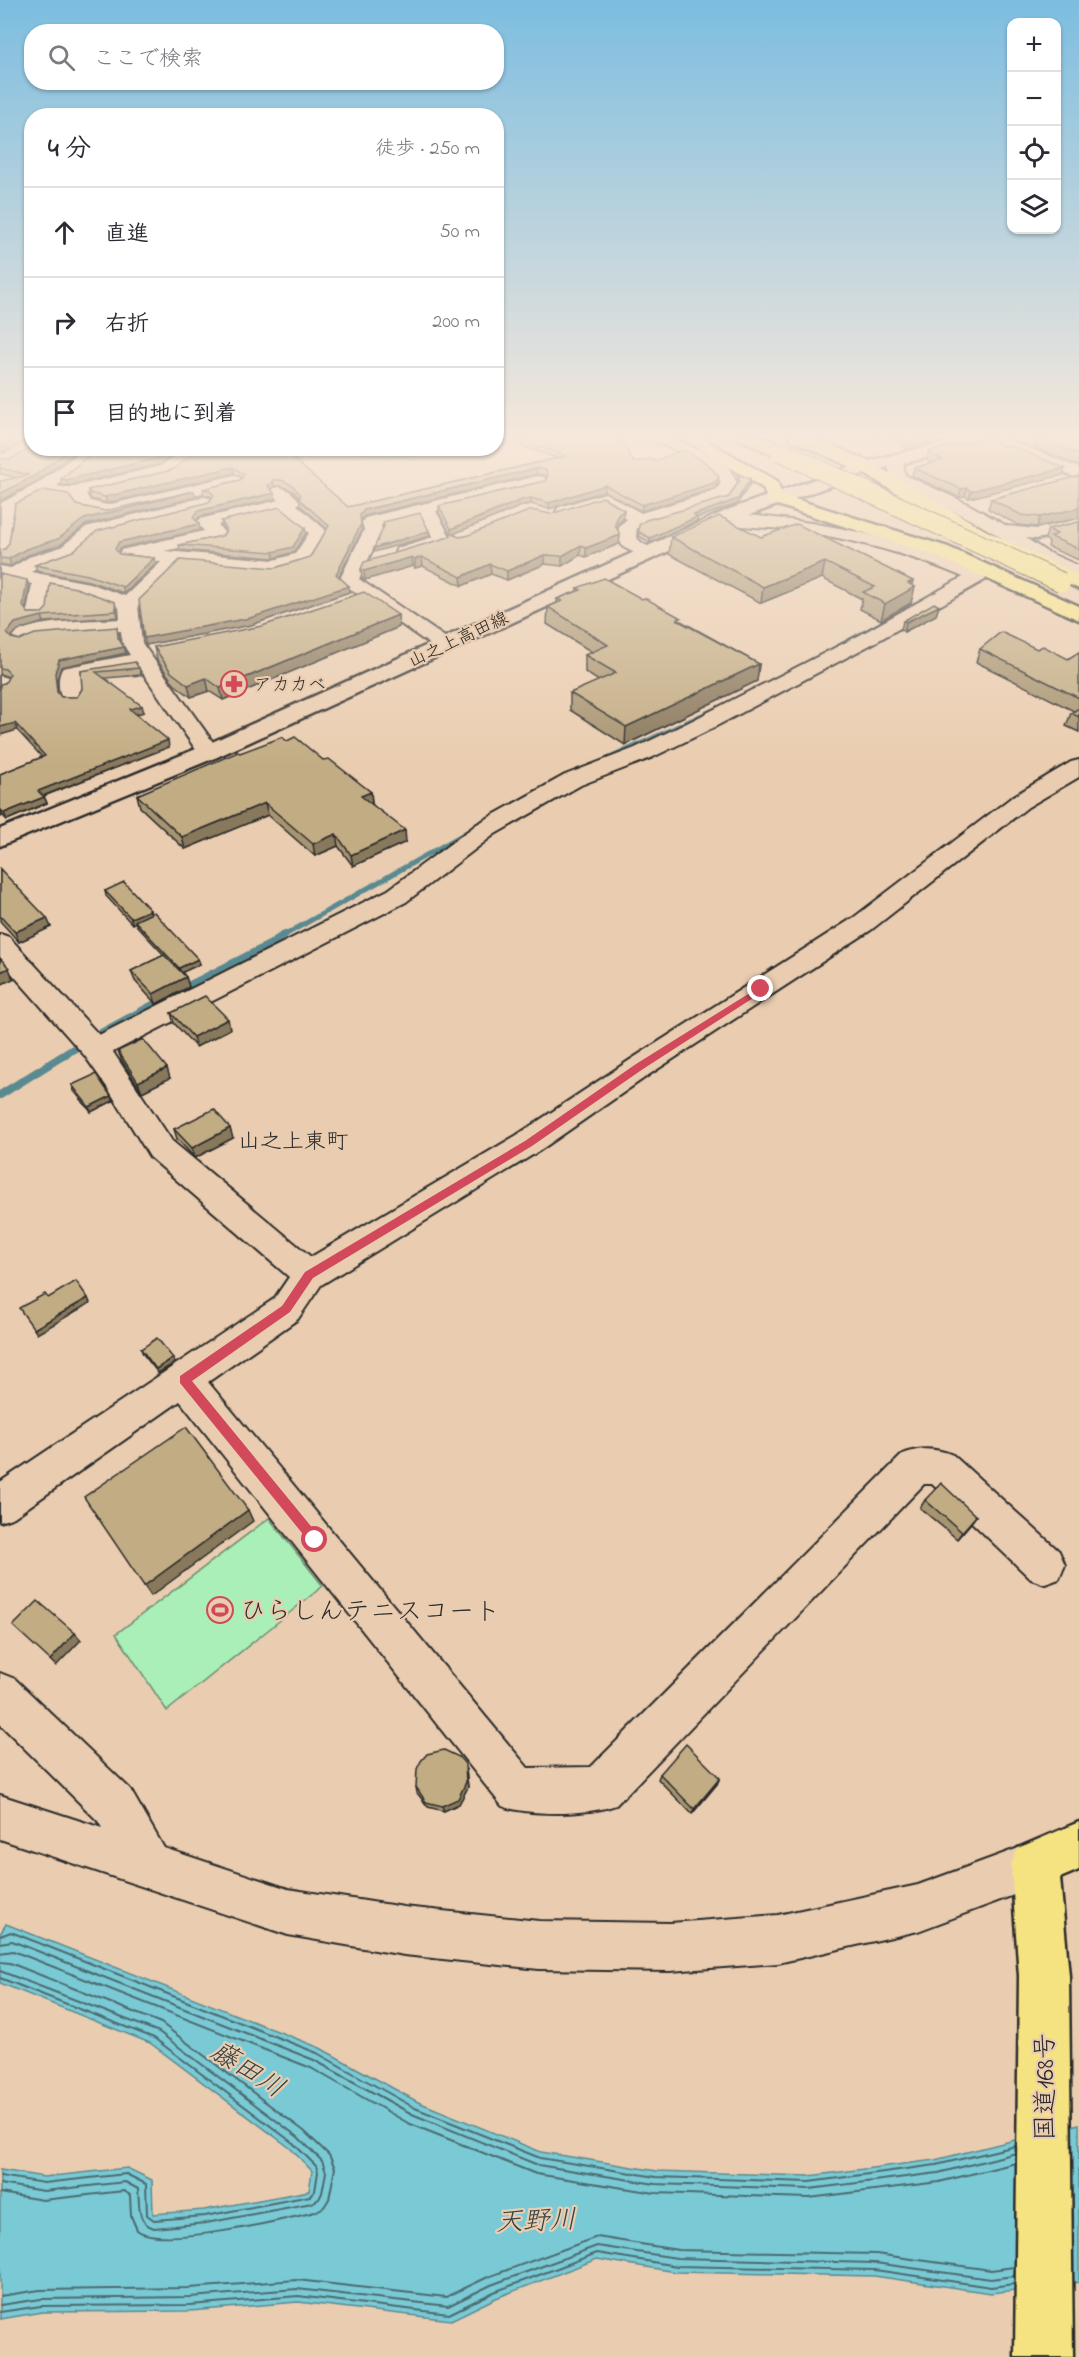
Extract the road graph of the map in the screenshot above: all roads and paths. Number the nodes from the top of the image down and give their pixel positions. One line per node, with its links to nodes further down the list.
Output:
1 (73, 546): 20 (street)
2 (163, 546): 17 (street)
3 (228, 546): 18 (street)
4 (310, 546): 18 (street)
5 (366, 546): 19 (street)
6 (423, 546): 19 (street)
7 (634, 546): 16 (street)
8 (662, 546): 16 (street, 山之上高田線)
9 (893, 546): 38 (street)
10 (924, 546): 28 (highway)
11 (984, 546): 22 (highway)
12 (1000, 546): 22 (highway)
13 (1020, 546): 15 (street)
14 (1037, 546): 15 (street)
15 (1024, 549): 22 (street)
16 (646, 553): 30 (street, 山之上高田線)
17 (176, 558): 18 (street); 27 (street)
18 (245, 564)
19 (356, 566): 23 (street)
20 (5, 575): 21 (street)
21 (42, 579): 26 (street); 27 (street)
22 (1068, 583): 25 (highway)
23 (369, 594): 24 (street); 30 (street)
24 (346, 602)
25 (1079, 605)
26 (37, 613)
27 (129, 614): 29 (street); 32 (street)
28 (1079, 614)
29 (21, 638)
30 (445, 646): 34 (street, 山之上高田線)
31 (163, 649): 32 (street)
32 (141, 656): 33 (street); 34 (street)
33 (70, 696)
34 (209, 752): 36 (street, 山之上高田線)
35 (1079, 766): 39 (street)
36 (0, 838)
37 (0, 943): 38 (street)
38 (95, 1049): 39 (street)
39 (309, 1275): 40 (street)
40 (184, 1380): 41 (street); 42 (street)
41 (0, 1503)
42 (1045, 1565)
43 (0, 1694): 47 (street)
44 (0, 1816): 47 (street)
45 (1079, 1846): 46 (highway)
46 (1035, 1865): 47 (street); 48 (highway, 国道168号)
47 (149, 1867)
48 (1044, 2357)

